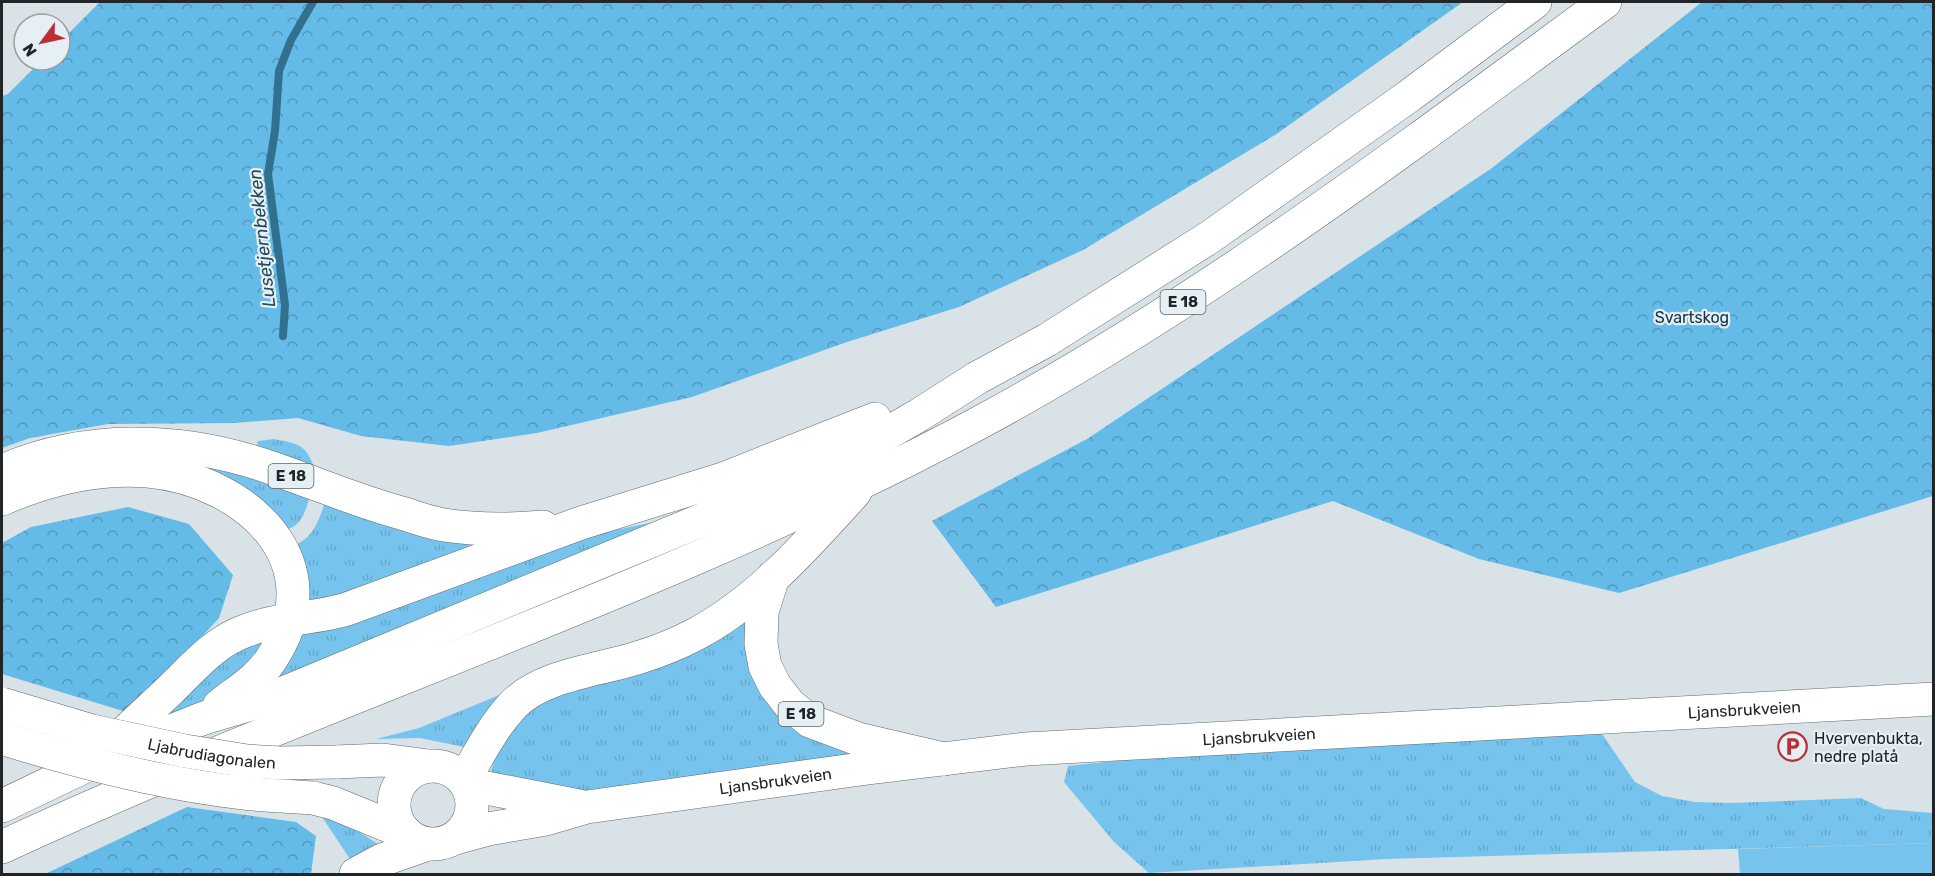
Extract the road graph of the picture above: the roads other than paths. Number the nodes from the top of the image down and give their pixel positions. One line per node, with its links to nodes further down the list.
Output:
1 (1535, 2): 3 (main road, E 18)
2 (1605, 2): 5 (main road, E 18)
3 (977, 378): 7 (main road, E 18); 12 (main road, E 18)
4 (2, 471): 7 (main road, E 18)
5 (865, 480): 8 (main road, E 18); 21 (main road, E 18)
6 (2, 499): 9 (main road, E 18)
7 (581, 523): 9 (main road, E 18)
8 (772, 576): 14 (main road, E 18); 17 (main road, E 18)
9 (289, 621): 12 (main road, E 18); 15 (main road, E 18)
10 (1934, 699): 14 (main road, Ljansbrukveien)
11 (2, 704): 16 (main road, Ljabrudiagonalen, bridge)
12 (204, 718): 15 (main road, E 18)
13 (2, 738): 20 (main road, Ljabrudiagonalen, bridge)
14 (944, 759): 19 (main road, Ljansbrukveien)
15 (96, 761): 18 (main road, E 18)
16 (428, 766): 17 (main road); 20 (main road)
17 (465, 782): 19 (main road, Ljansbrukveien); 20 (main road)
18 (2, 806)
19 (587, 807): 20 (main road, Ljansbrukveien)
20 (430, 838): 22 (main road, Ljansbrukveien)
21 (2, 847)
22 (356, 874)

